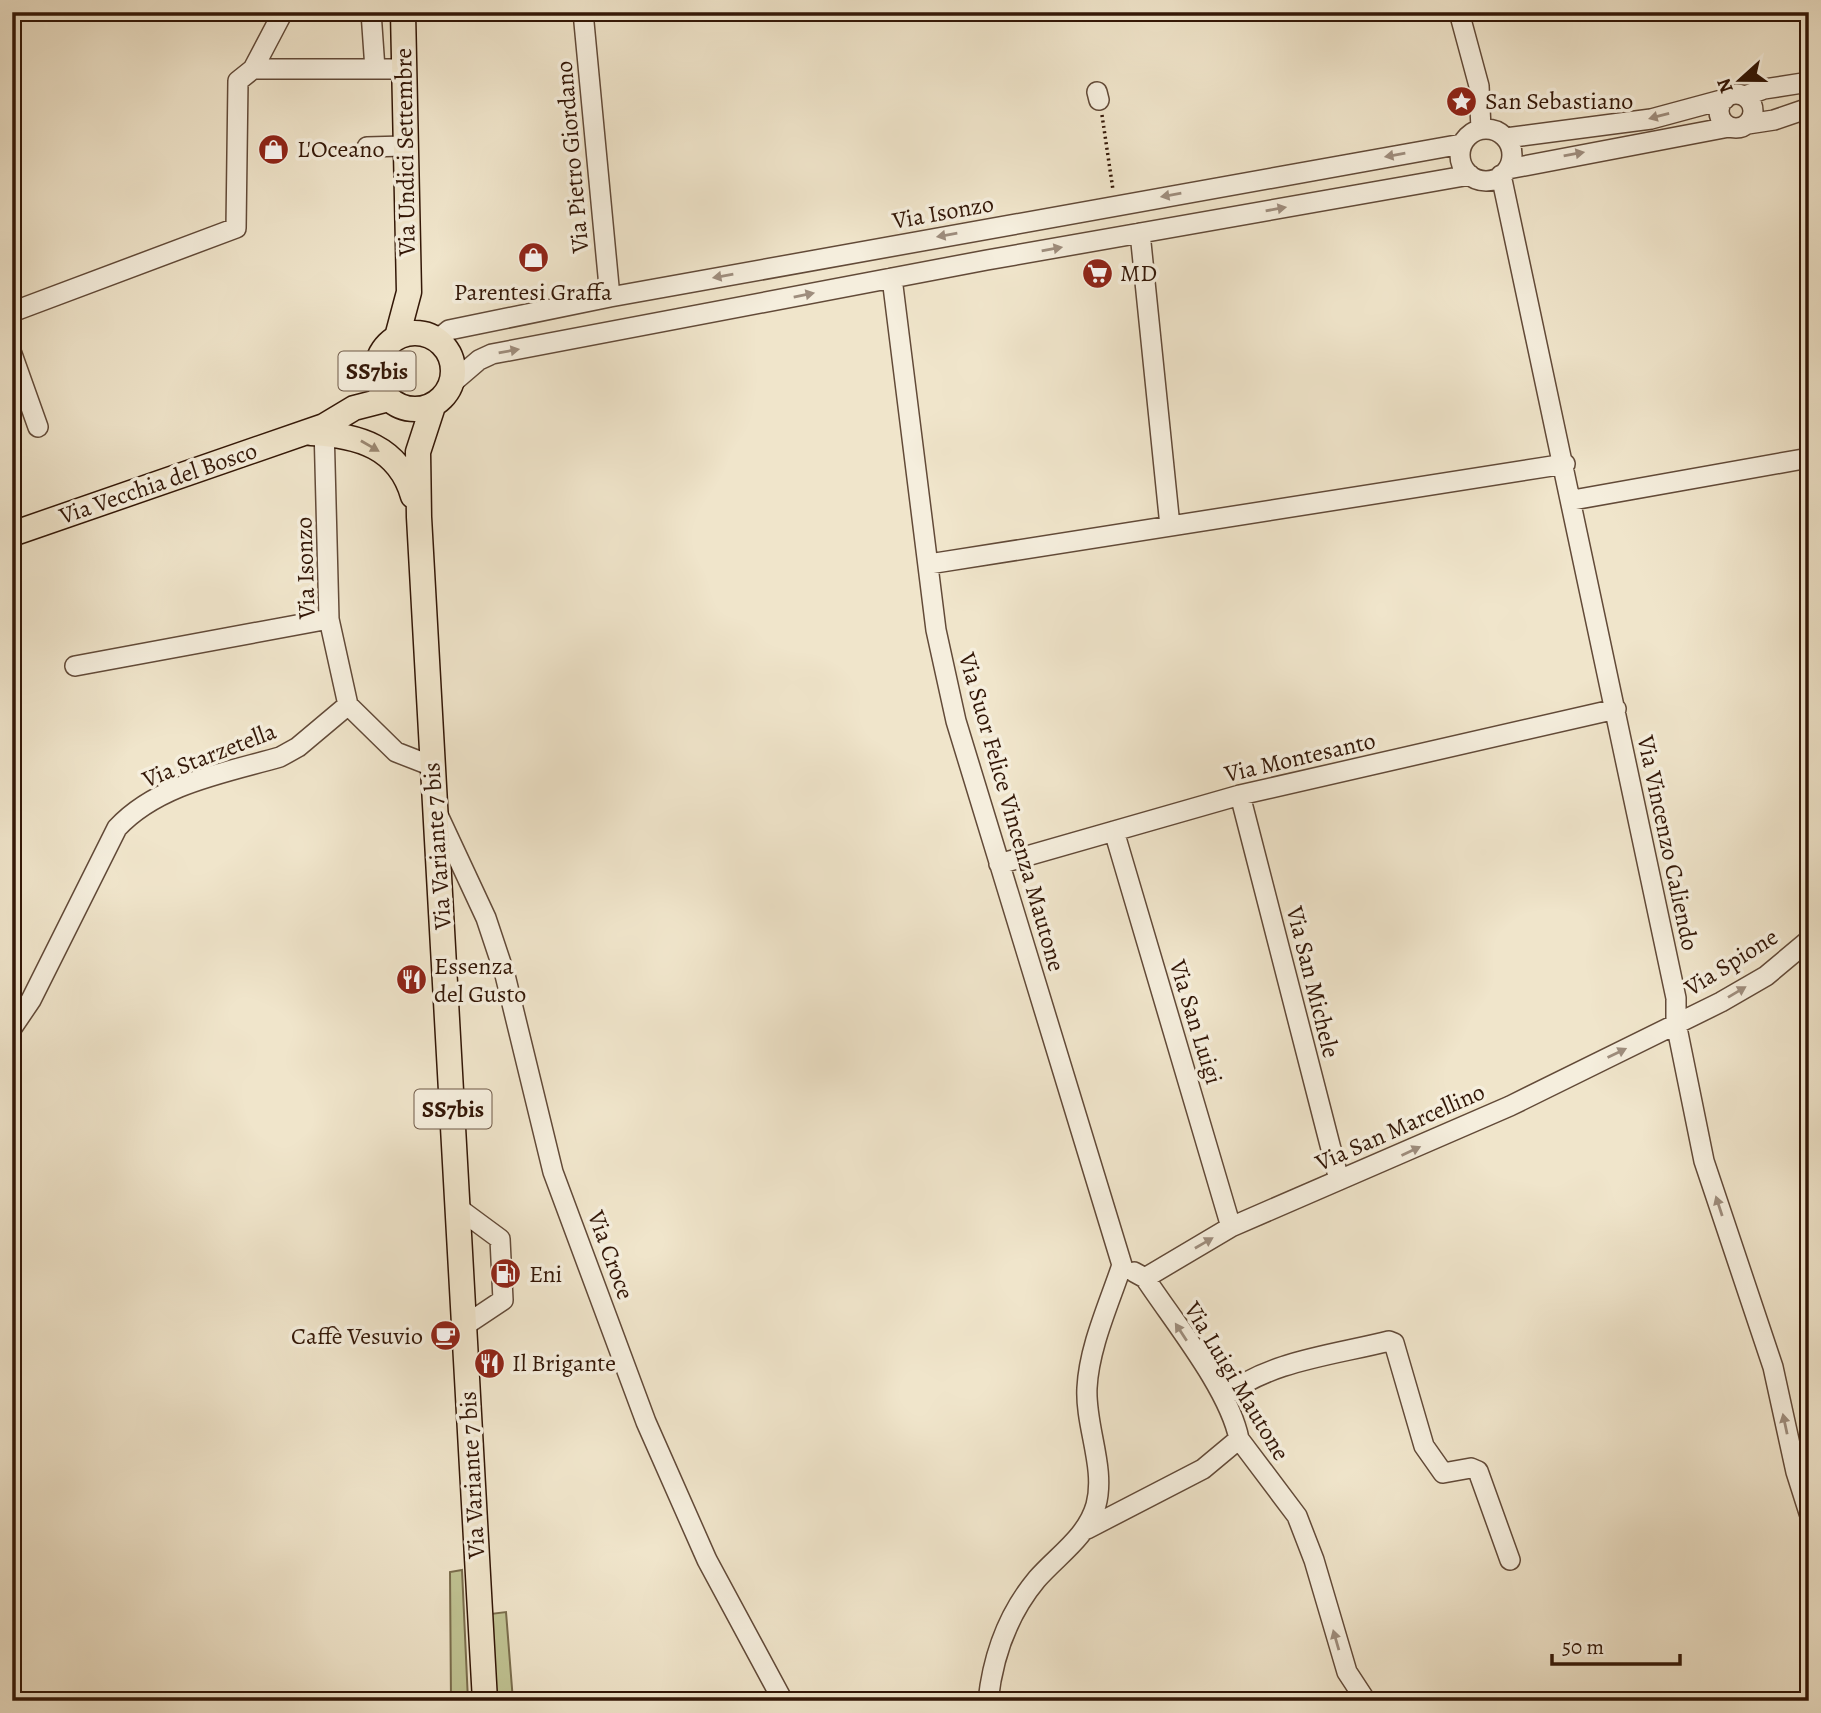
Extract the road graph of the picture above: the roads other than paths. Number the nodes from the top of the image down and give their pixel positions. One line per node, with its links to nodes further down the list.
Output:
1 (284, 12): 6 (street)
2 (371, 12): 7 (street)
3 (403, 12): 8 (main road, Via Undici Settembre / SS7bis)
4 (583, 12): 27 (street, Via Pietro Giordano)
5 (1460, 12): 13 (street)
6 (253, 69): 7 (street); 28 (street)
7 (375, 69): 8 (street)
8 (403, 69): 16 (main road, Via Undici Settembre / SS7bis)
9 (1809, 82): 10 (street)
10 (1735, 97): 12 (street); 12 (street); 14 (street, one-way to 14)
11 (1809, 108): 12 (street)
12 (1738, 125): 18 (street, one-way to 12)
13 (1481, 129): 14 (street); 15 (street)
14 (1506, 138): 18 (street)
15 (1462, 144): 19 (street); 20 (street, Via Isonzo, one-way to 20)
16 (404, 146): 17 (street); 26 (main road, Via Undici Settembre / SS7bis)
17 (367, 147)
18 (1505, 172): 19 (street); 40 (street, Via Vincenzo Caliendo)
19 (1470, 175): 22 (street, one-way to 19)
20 (1012, 224): 21 (street, Via Isonzo); 23 (street)
21 (982, 229): 24 (street); 27 (street, Via Isonzo, one-way to 27)
22 (1140, 233): 23 (street, one-way to 22); 43 (street)
23 (1017, 255): 24 (street)
24 (988, 261): 25 (street)
25 (892, 278): 33 (street, one-way to 25); 45 (street, Via Suor Felice Vincenza Mautone)
26 (409, 292): 29 (main road, SS7bis); 30 (main road, SS7bis)
27 (610, 297): 30 (street, Via Isonzo)
28 (12, 312)
29 (397, 337): 30 (main road, SS7bis); 32 (main road, SS7bis)
30 (433, 337): 33 (main road, SS7bis)
31 (12, 354): 36 (street)
32 (377, 378): 34 (main road, SS7bis); 37 (main road, Via Vecchia del Bosco)
33 (451, 384): 35 (main road, SS7bis)
34 (392, 402): 35 (main road, SS7bis); 37 (main road, Via Vecchia del Bosco); 38 (main road, Via Variante 7 bis / SS7bis)
35 (433, 405): 38 (main road, Via Variante 7 bis / SS7bis)
36 (38, 427)
37 (318, 431): 42 (main road, one-way to 42); 44 (main road, Via Vecchia del Bosco); 46 (street, Via Isonzo)
38 (418, 452): 42 (main road, Via Variante 7 bis / SS7bis)
39 (1809, 458): 41 (street)
40 (1565, 464): 41 (street, Via Vincenzo Caliendo); 43 (street)
41 (1573, 500): 49 (street, Via Vincenzo Caliendo)
42 (419, 517): 50 (main road, Via Variante 7 bis / SS7bis)
43 (1170, 526): 45 (street)
44 (12, 534)
45 (929, 564): 54 (street, Via Suor Felice Vincenza Mautone)
46 (330, 619): 47 (street); 48 (street, Via Isonzo)
47 (75, 666)
48 (348, 705): 50 (street); 57 (street, Via Starzetella)
49 (1616, 709): 51 (street, Via Montesanto); 56 (street, Via Vincenzo Caliendo)
50 (432, 766): 52 (main road, Via Variante 7 bis / SS7bis)
51 (1240, 795): 53 (street, Via Montesanto); 58 (street, Via San Michele)
52 (436, 811): 59 (main road, Via Variante 7 bis / SS7bis); 70 (street, Via Croce)
53 (1114, 831): 54 (street, Via Montesanto); 60 (street, Via San Luigi)
54 (999, 864): 61 (street, Via Suor Felice Vincenza Mautone)
55 (1809, 940): 56 (street, Via Spione, one-way to 55)
56 (1676, 1023): 58 (street, Via San Marcellino, one-way to 56); 66 (street, Via Vincenzo Caliendo, one-way to 56)
57 (12, 1028)
58 (1339, 1180): 60 (street, Via San Marcellino)
59 (458, 1208): 63 (main road, Via Variante 7 bis / SS7bis); 63 (street)
60 (1231, 1227): 62 (street, Via San Marcellino, one-way to 60)
61 (1122, 1265): 62 (street); 67 (street)
62 (1145, 1278): 64 (street, Via Luigi Mautone, one-way to 62)
63 (464, 1326): 69 (main road, Via Variante 7 bis / SS7bis)
64 (1224, 1397): 65 (street, Via Luigi Mautone); 68 (street)
65 (1239, 1439): 67 (street); 72 (street, Via Luigi Mautone, one-way to 65)
66 (1809, 1513)
67 (1087, 1528): 71 (street)
68 (1510, 1560)
69 (485, 1701)
70 (783, 1701)
71 (988, 1701)
72 (1366, 1701)

